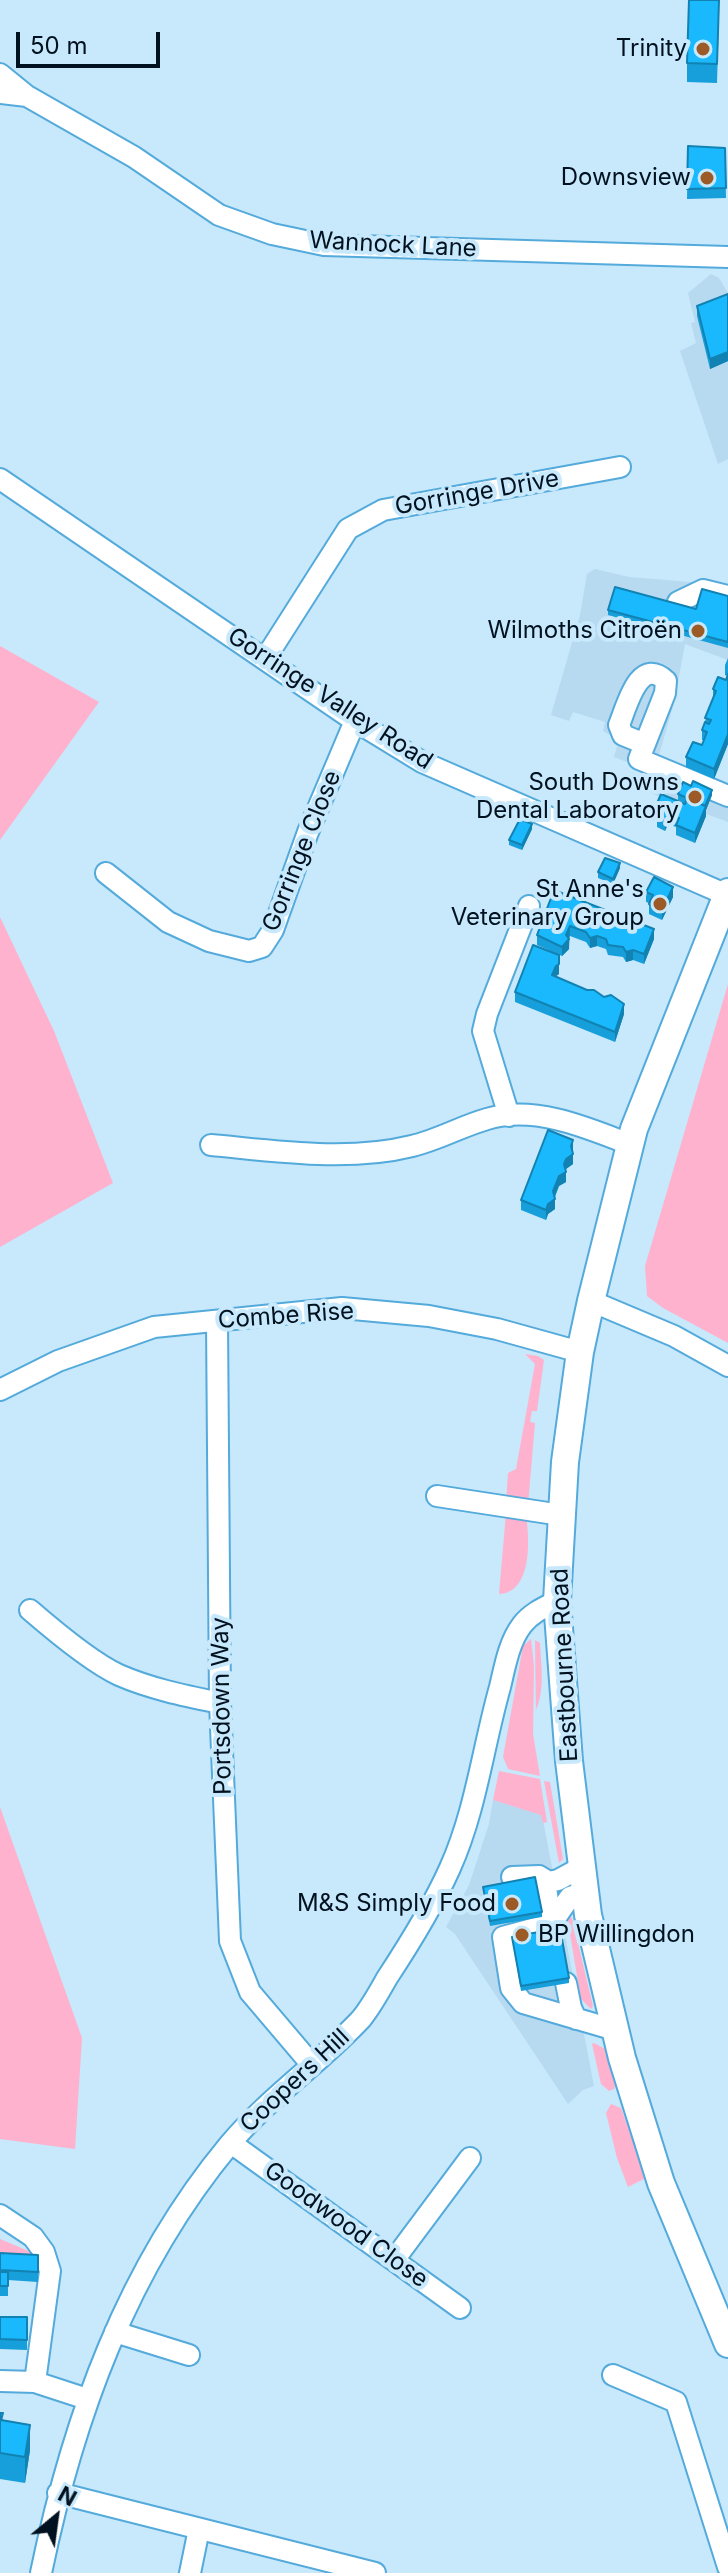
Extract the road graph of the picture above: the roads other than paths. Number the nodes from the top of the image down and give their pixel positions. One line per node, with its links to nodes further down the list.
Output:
1 (0, 74): 3 (street)
2 (0, 93): 3 (street, Wannock Lane)
3 (27, 96): 4 (street, Wannock Lane)
4 (728, 257)
5 (620, 467): 9 (street, Gorringe Drive)
6 (0, 479): 9 (street, Gorringe Valley Road)
7 (728, 596): 8 (street)
8 (678, 602)
9 (265, 659): 10 (street, Gorringe Valley Road)
10 (355, 721): 13 (street, Gorringe Close); 14 (street, Gorringe Valley Road)
11 (645, 744): 12 (street)
12 (728, 796)
13 (106, 873)
14 (727, 894): 17 (main road, Eastbourne Road)
15 (529, 906): 16 (street)
16 (509, 1116): 17 (street); 18 (street)
17 (629, 1144): 19 (main road, Eastbourne Road)
18 (211, 1145)
19 (591, 1301): 21 (main road, Eastbourne Road); 22 (street)
20 (217, 1321): 21 (street, Combe Rise); 23 (street, Combe Rise); 28 (street, Portsdown Way)
21 (580, 1352): 25 (main road, Eastbourne Road)
22 (728, 1366)
23 (0, 1390)
24 (437, 1496): 25 (street)
25 (561, 1515): 26 (main road, Eastbourne Road)
26 (557, 1601): 31 (main road, Eastbourne Road); 36 (street, Coopers Hill)
27 (30, 1610): 28 (street)
28 (220, 1703): 36 (street, Portsdown Way)
29 (539, 1876): 30 (street); 31 (street); 32 (street)
30 (512, 1877)
31 (584, 1880): 32 (street); 35 (main road, Eastbourne Road)
32 (548, 1928): 33 (street)
33 (553, 2013): 34 (street); 34 (street)
34 (576, 2019): 35 (street)
35 (615, 2030): 42 (main road, Eastbourne Road)
36 (312, 2065): 37 (street, Coopers Hill)
37 (231, 2143): 40 (street, Goodwood Close); 43 (street, Coopers Hill)
38 (470, 2158): 40 (street)
39 (0, 2215): 48 (street)
40 (394, 2260): 41 (street, Goodwood Close)
41 (460, 2308)
42 (722, 2314): 44 (main road, Eastbourne Road)
43 (115, 2332): 45 (street); 49 (street, Coopers Hill)
44 (728, 2344)
45 (189, 2355)
46 (613, 2375): 52 (street)
47 (0, 2381): 48 (street)
48 (35, 2382): 49 (street)
49 (87, 2399): 50 (street, Coopers Hill)
50 (58, 2493): 51 (street); 53 (street, Coopers Hill)
51 (199, 2529): 54 (street); 55 (street)
52 (728, 2567)
53 (41, 2573)
54 (190, 2573)
55 (375, 2573)

